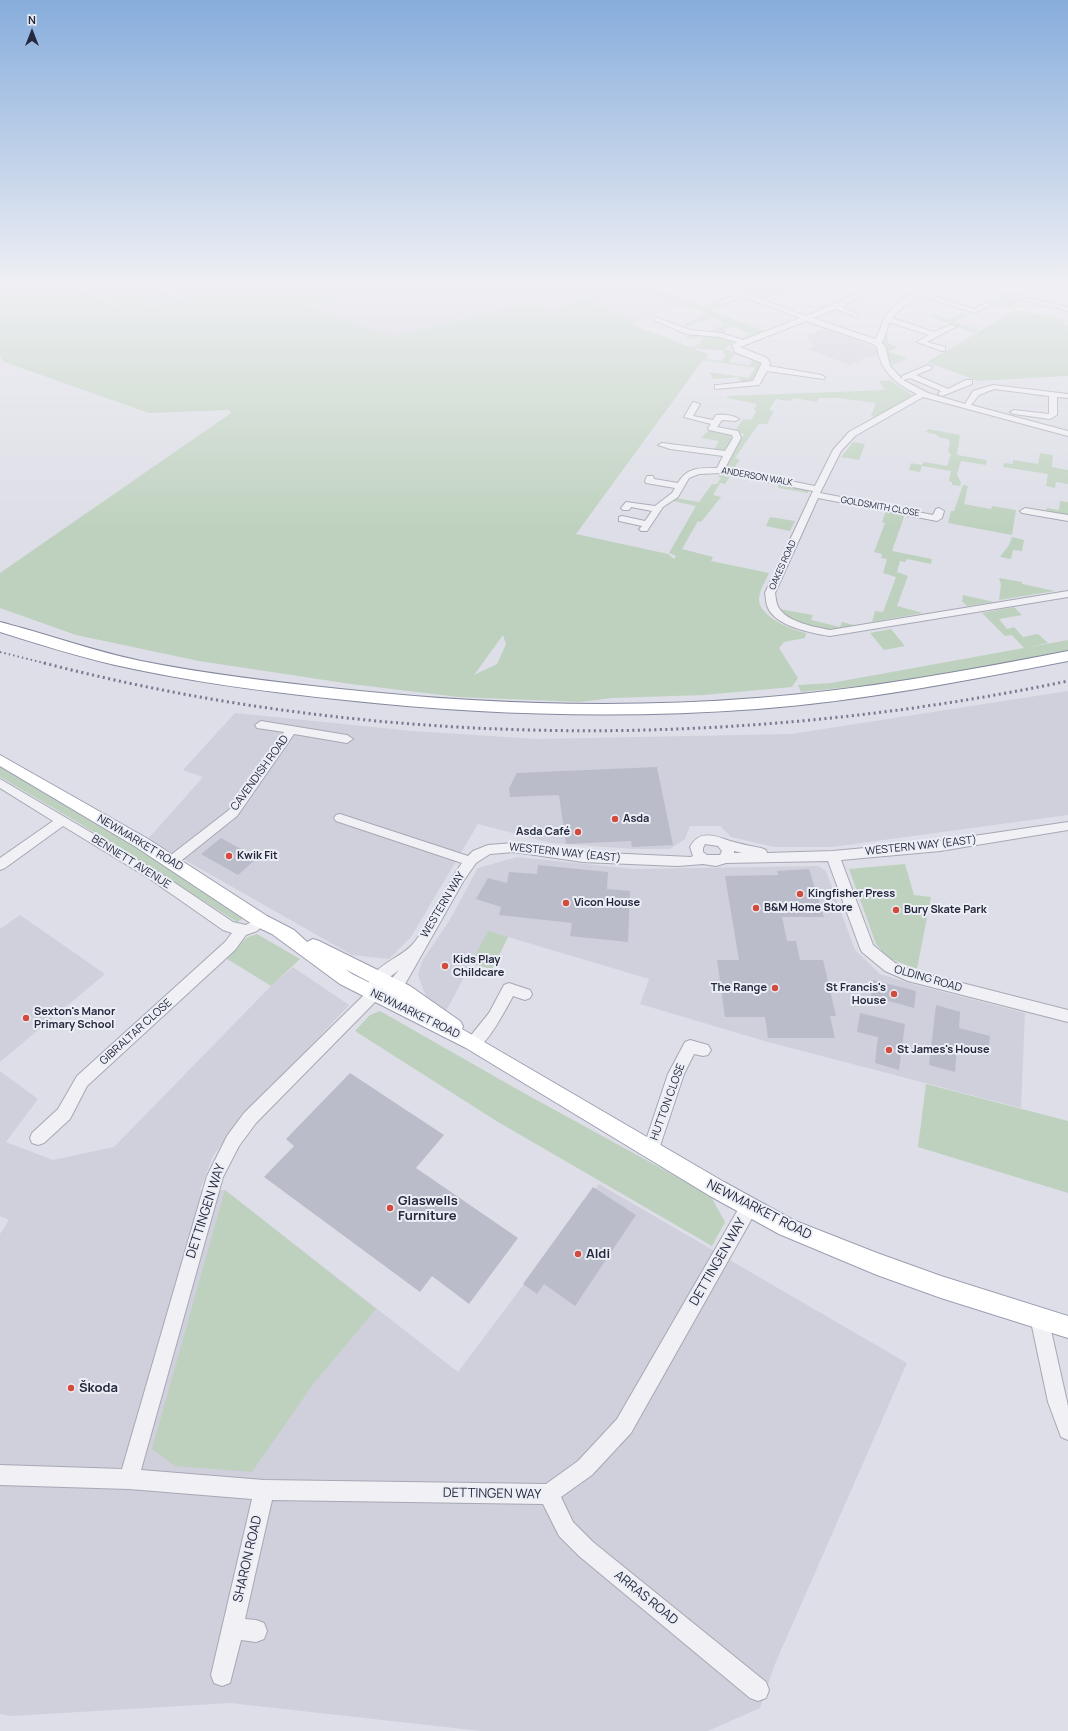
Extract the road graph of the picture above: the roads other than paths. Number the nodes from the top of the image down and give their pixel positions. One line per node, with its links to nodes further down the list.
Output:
1 (885, 367): 6 (street)
2 (928, 367): 4 (street)
3 (765, 368): 5 (street); 8 (street)
4 (911, 376): 6 (street); 7 (street)
5 (821, 377)
6 (898, 380): 9 (street)
7 (969, 382)
8 (718, 387)
9 (924, 393): 14 (street); 25 (street, OAKES ROAD)
10 (1053, 394): 11 (street); 12 (street); 14 (street)
11 (1068, 396)
12 (978, 401)
13 (696, 404): 15 (street)
14 (967, 406): 19 (street)
15 (688, 417): 17 (street); 18 (street)
16 (735, 419): 17 (street)
17 (716, 423): 21 (street)
18 (683, 426)
19 (1068, 434)
20 (662, 446): 21 (street)
21 (728, 454): 22 (street)
22 (721, 470): 24 (street, ANDERSON WALK); 25 (street, ANDERSON WALK)
23 (650, 478): 24 (street)
24 (680, 486): 27 (street, ANDERSON WALK)
25 (816, 492): 29 (street, GOLDSMITH CLOSE); 32 (street, OAKES ROAD)
26 (626, 508): 27 (street)
27 (657, 509): 31 (street, ANDERSON WALK)
28 (1025, 510): 30 (street)
29 (939, 511)
30 (1068, 518)
31 (622, 519)
32 (1068, 594)
33 (0, 627): 35 (highway)
34 (0, 639): 36 (highway)
35 (1068, 656)
36 (1068, 667)
37 (261, 725): 38 (street, CAVENDISH ROAD)
38 (292, 729): 39 (street, CAVENDISH ROAD); 50 (street, CAVENDISH ROAD)
39 (347, 739)
40 (0, 760): 50 (main road, NEWMARKET ROAD)
41 (0, 783): 43 (street, BENNETT AVENUE)
42 (340, 818): 51 (street)
43 (63, 820): 52 (street); 54 (street, BENNETT AVENUE)
44 (1068, 826): 48 (street, WESTERN WAY (EAST))
45 (725, 844): 46 (street); 47 (street, WESTERN WAY (EAST)); 49 (street)
46 (700, 855): 49 (street); 51 (street, WESTERN WAY (EAST))
47 (772, 856): 48 (street, WESTERN WAY (EAST)); 49 (street, WESTERN WAY (EAST))
48 (833, 856): 59 (street, OLDING ROAD)
49 (725, 858)
50 (172, 861): 53 (main road, NEWMARKET ROAD)
51 (470, 862): 55 (street, WESTERN WAY)
52 (0, 865)
53 (261, 921): 54 (street); 56 (main road, NEWMARKET ROAD)
54 (241, 931): 62 (street, GIBRALTAR CLOSE)
55 (416, 948): 56 (street, WESTERN WAY); 57 (street, WESTERN WAY)
56 (376, 986): 57 (main road, NEWMARKET ROAD); 60 (main road, NEWMARKET ROAD); 69 (street, DETTINGEN WAY)
57 (395, 987): 60 (main road, NEWMARKET ROAD)
58 (525, 994): 60 (street)
59 (1068, 1016)
60 (473, 1043): 63 (main road, NEWMARKET ROAD)
61 (704, 1050): 63 (street, HUTTON CLOSE)
62 (38, 1138)
63 (651, 1149): 64 (main road, NEWMARKET ROAD)
64 (749, 1207): 65 (main road, NEWMARKET ROAD); 71 (street, DETTINGEN WAY)
65 (1039, 1318): 66 (main road, NEWMARKET ROAD); 67 (street)
66 (1068, 1327)
67 (1068, 1430)
68 (0, 1475): 69 (street, DETTINGEN WAY)
69 (129, 1479): 70 (street, DETTINGEN WAY)
70 (264, 1490): 71 (street, DETTINGEN WAY); 72 (street, SHARON ROAD)
71 (550, 1494): 75 (street, ARRAS ROAD)
72 (232, 1629): 73 (street); 74 (street, SHARON ROAD)
73 (256, 1631)
74 (222, 1675)
75 (758, 1690)

